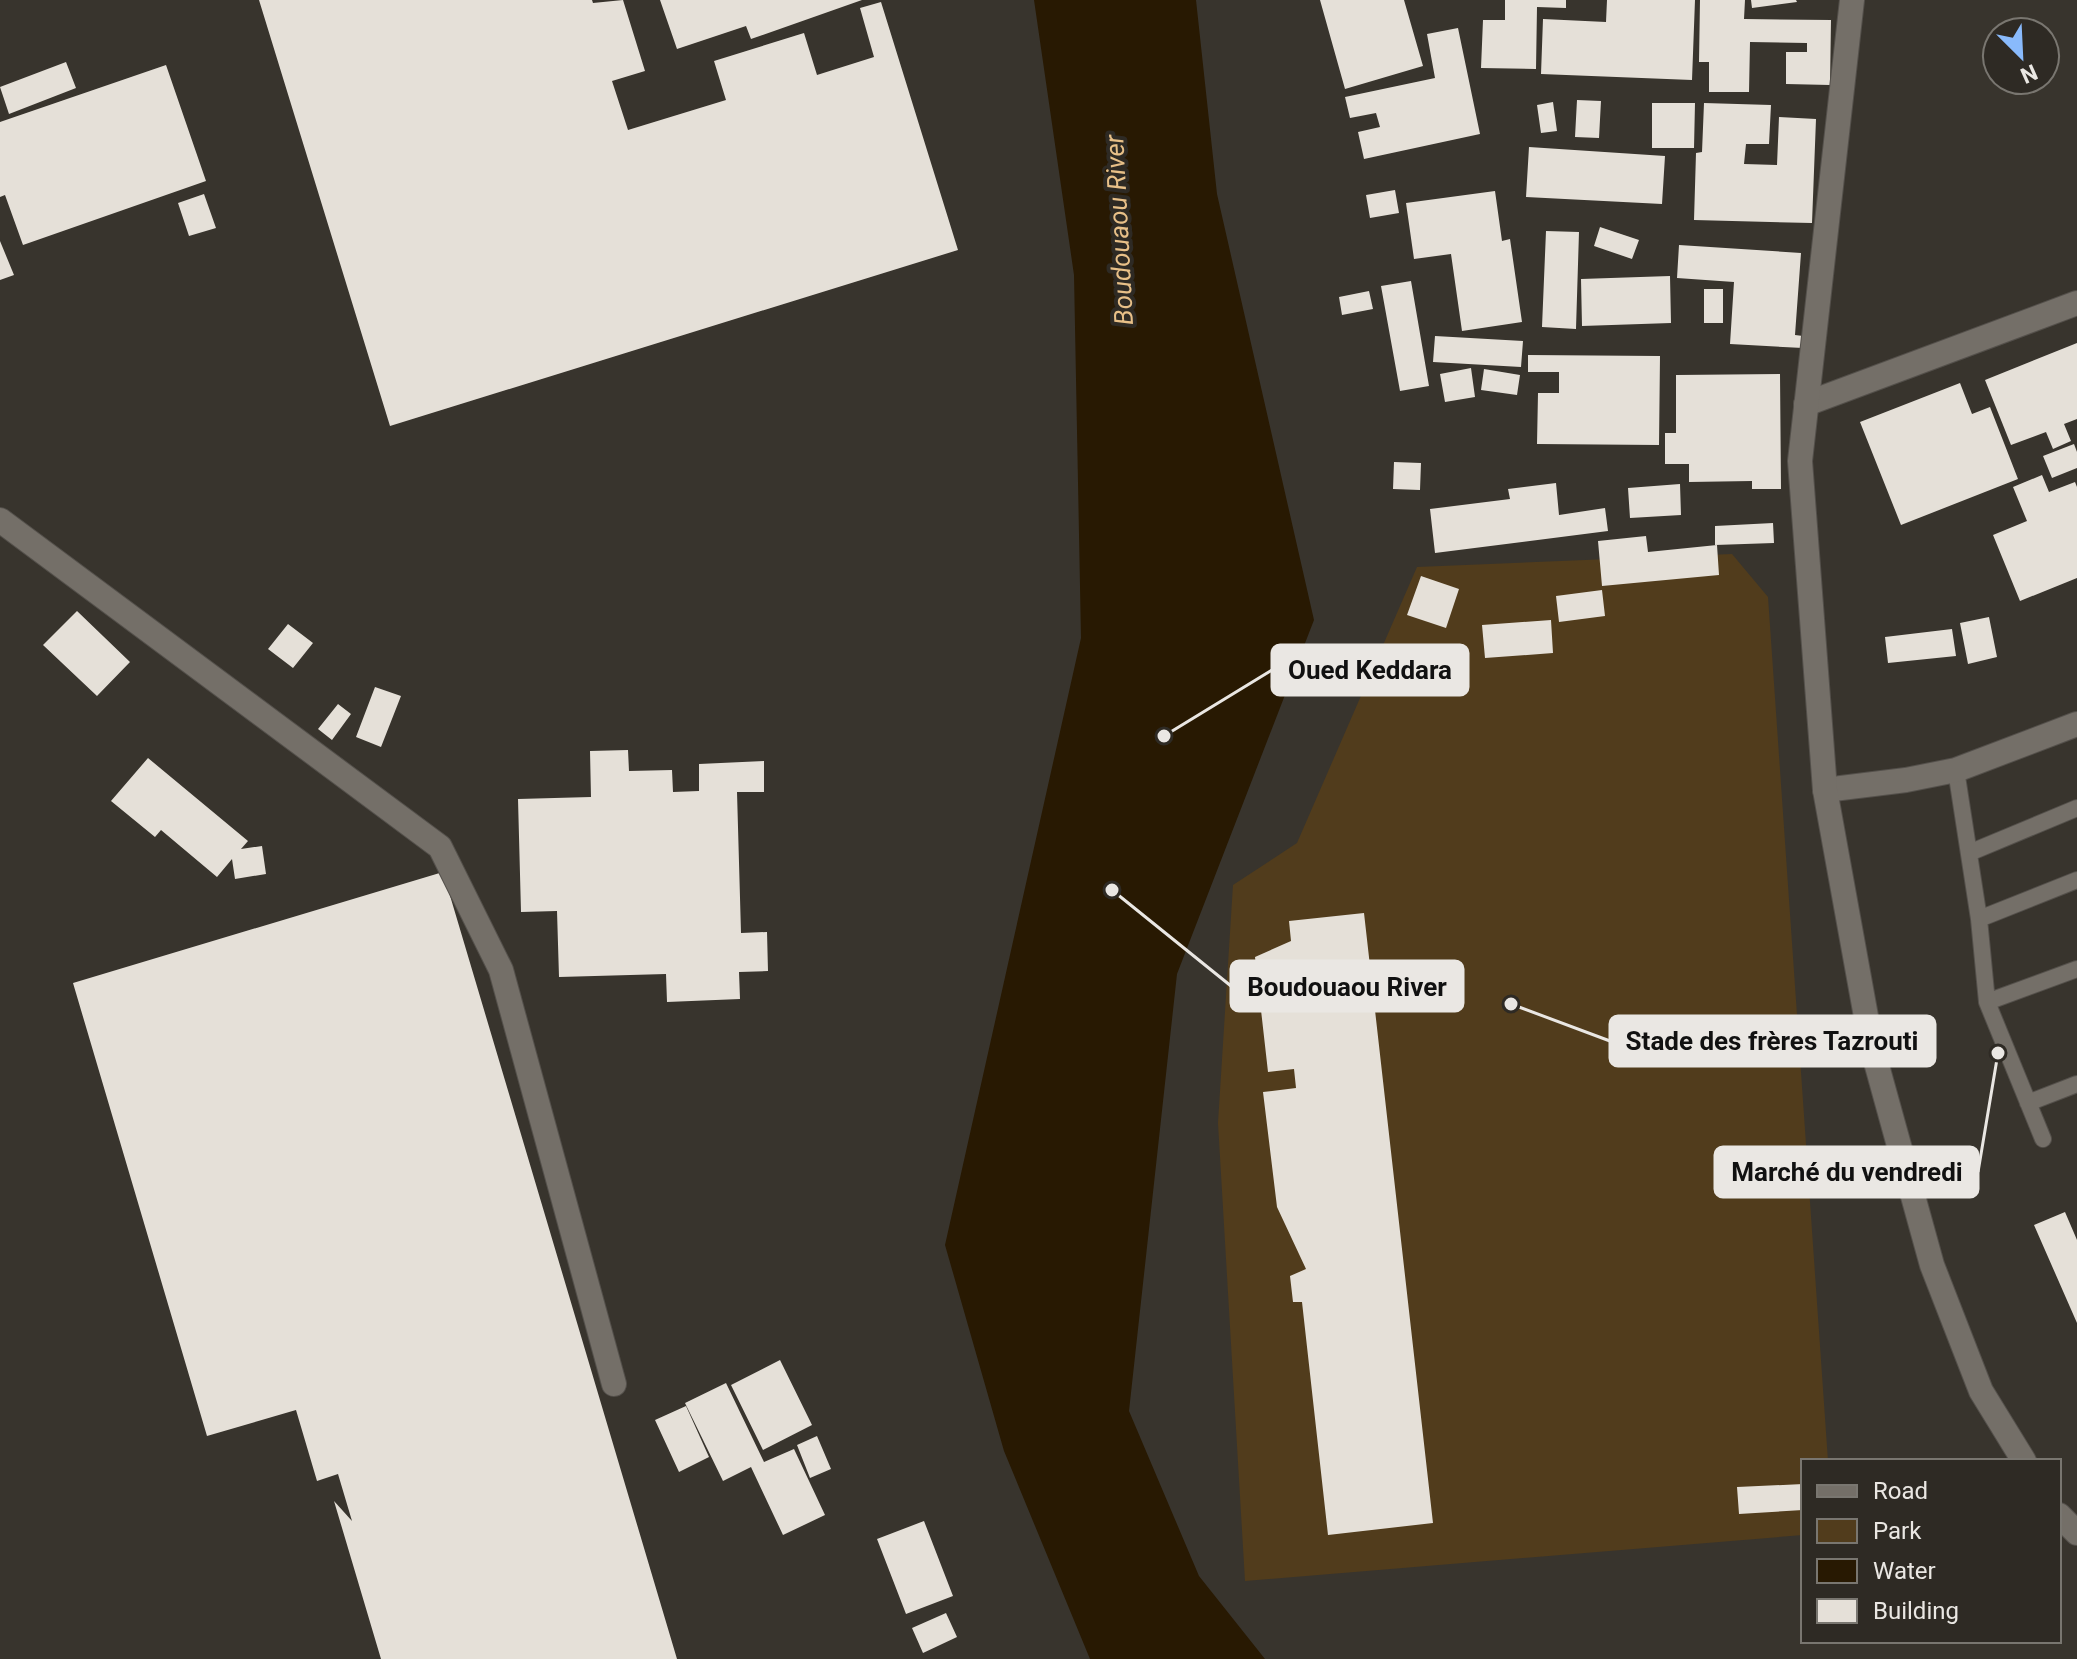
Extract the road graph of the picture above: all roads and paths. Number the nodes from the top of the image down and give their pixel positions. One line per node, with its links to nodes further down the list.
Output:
1 (1852, 0): 3 (street)
2 (2077, 303): 3 (street)
3 (1806, 404): 7 (street)
4 (0, 520): 17 (street)
5 (2077, 724): 6 (street)
6 (1956, 770): 7 (street); 9 (lane)
7 (1825, 790): 18 (street)
8 (2077, 808): 9 (lane)
9 (1969, 853): 11 (lane)
10 (2077, 880): 11 (lane)
11 (1979, 919): 13 (lane)
12 (2077, 969): 13 (lane)
13 (1987, 1002): 15 (lane)
14 (2077, 1084): 15 (lane)
15 (2028, 1103): 16 (lane)
16 (2043, 1139)
17 (614, 1384)
18 (2023, 1459)
19 (2061, 1517): 20 (street)
20 (2077, 1533)

